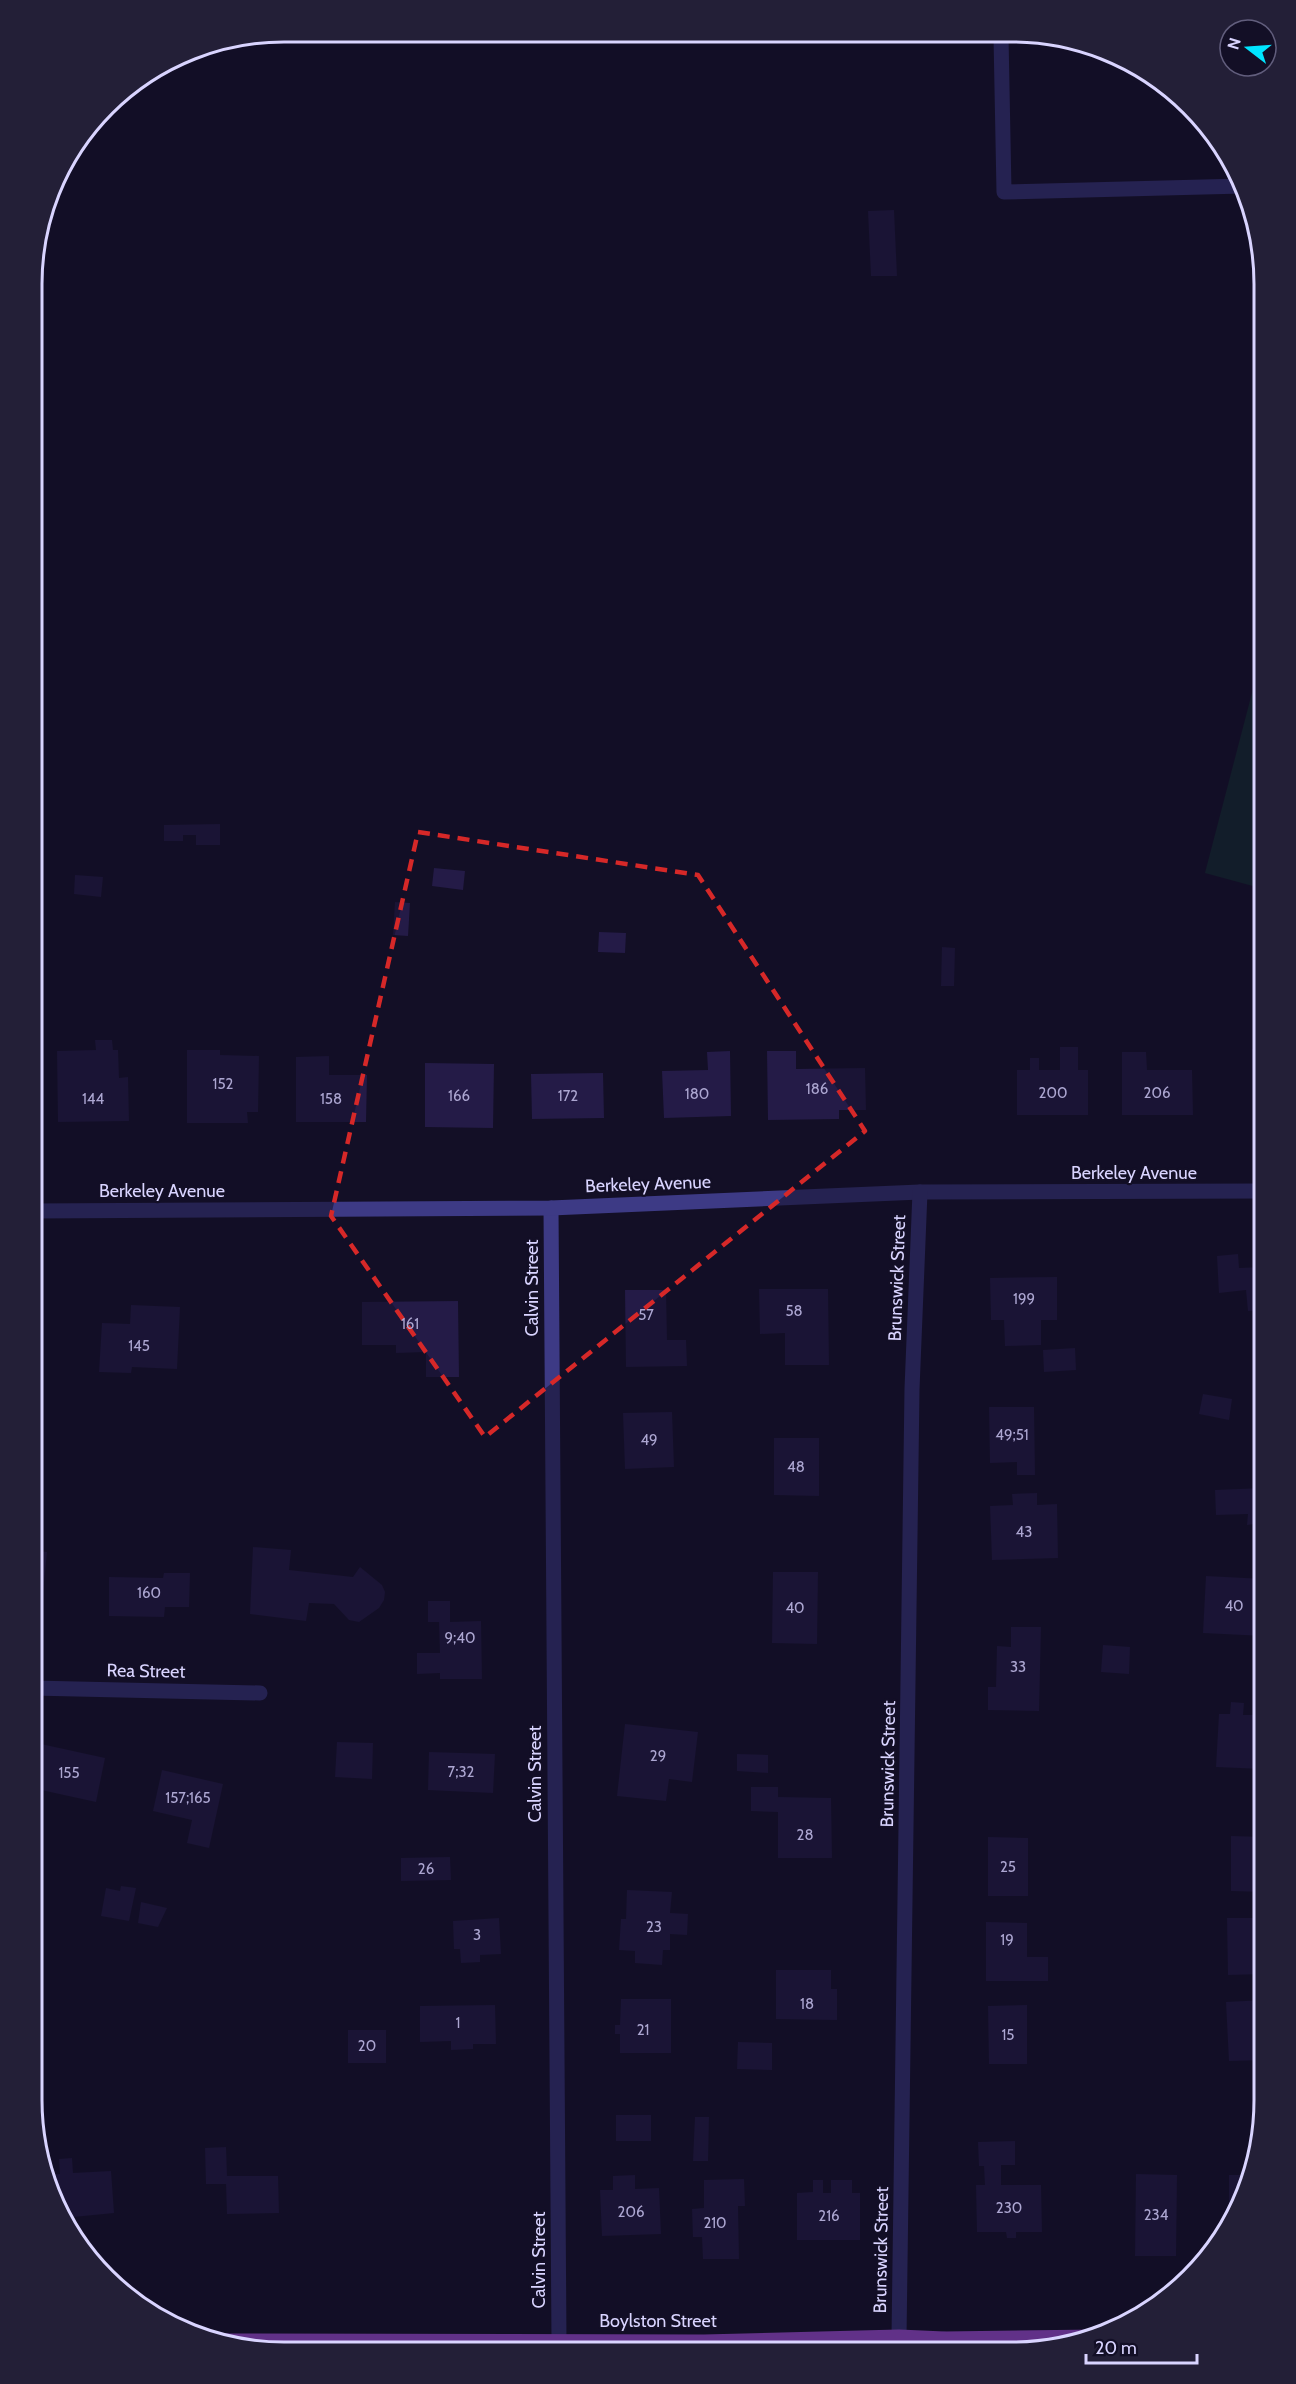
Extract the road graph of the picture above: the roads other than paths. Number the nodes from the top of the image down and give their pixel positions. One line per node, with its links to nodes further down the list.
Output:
1 (1001, 42): 2 (street)
2 (1233, 186)
3 (1254, 1191): 4 (street, Berkeley Avenue)
4 (920, 1192): 5 (street, Berkeley Avenue); 9 (street, Brunswick Street)
5 (551, 1208): 6 (street, Berkeley Avenue); 11 (street, Calvin Street)
6 (42, 1211)
7 (42, 1688): 8 (street, Rea Street)
8 (260, 1693)
9 (899, 2337): 11 (main road, Boylston Street); 12 (main road, Boylston Street)
10 (269, 2341): 11 (main road, Boylston Street)
11 (559, 2341)
12 (926, 2342)

